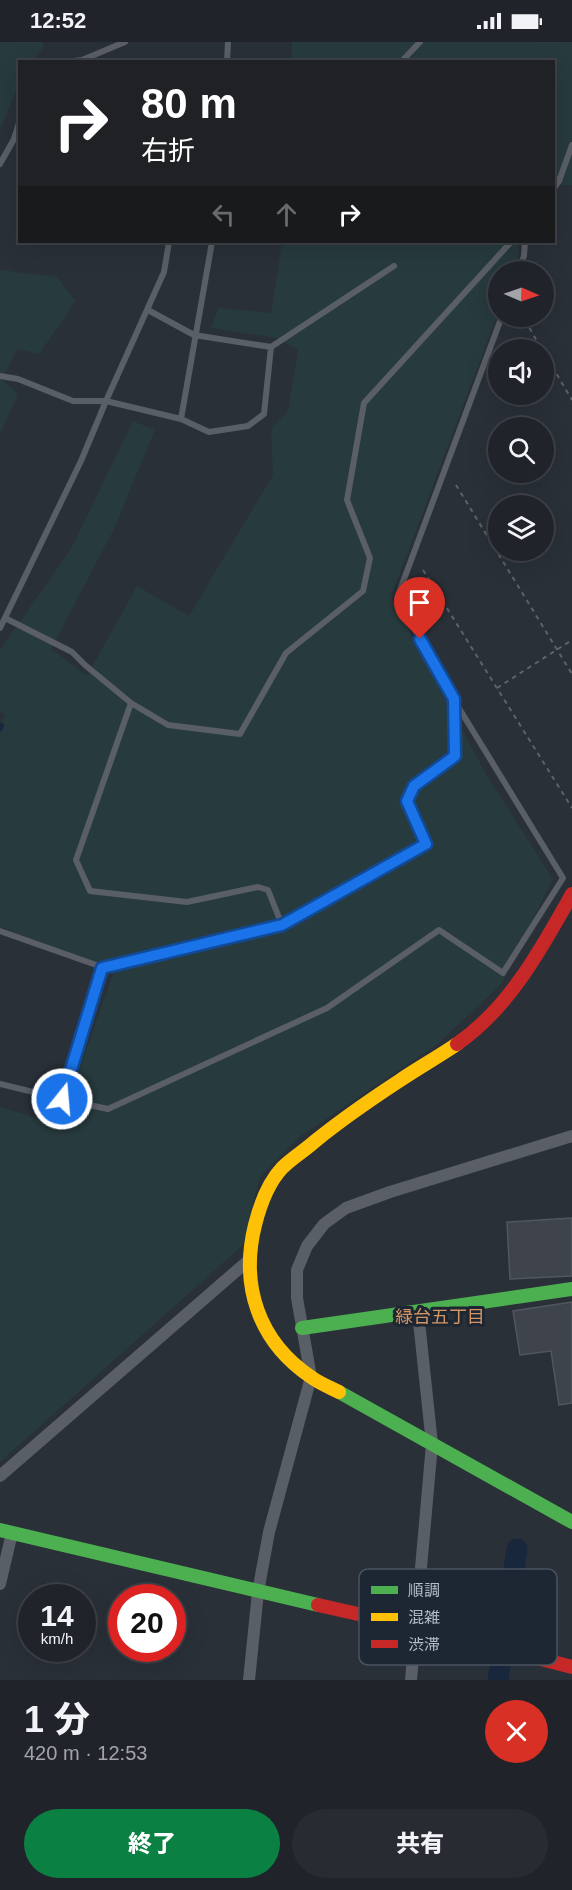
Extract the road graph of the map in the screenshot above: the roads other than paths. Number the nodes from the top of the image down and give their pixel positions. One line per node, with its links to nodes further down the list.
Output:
1 (125, 42): 4 (lane)
2 (228, 42): 5 (lane)
3 (420, 42): 6 (lane)
4 (82, 60)
5 (227, 60)
6 (403, 60)
7 (18, 126): 9 (lane)
8 (572, 145): 10 (lane)
9 (0, 164)
10 (555, 187)
11 (169, 243): 17 (lane)
12 (212, 243): 19 (lane)
13 (510, 243): 27 (lane)
14 (525, 243): 15 (lane)
15 (522, 261)
16 (394, 266): 20 (lane)
17 (148, 310): 19 (lane); 22 (lane)
18 (498, 327): 26 (lane)
19 (194, 335): 20 (lane); 23 (lane)
20 (271, 347): 23 (lane)
21 (0, 376): 22 (lane)
22 (106, 400): 23 (lane); 24 (lane)
23 (181, 419)
24 (5, 618): 25 (lane); 27 (lane)
25 (0, 628)
26 (454, 699): 29 (lane); 33 (lane)
27 (131, 703): 29 (lane)
28 (572, 894): 35 (street)
29 (282, 925): 31 (lane)
30 (0, 931): 31 (lane)
31 (102, 968): 33 (lane)
32 (0, 1084): 33 (lane)
33 (62, 1099)
34 (572, 1136): 38 (street)
35 (249, 1260): 39 (street); 41 (street)
36 (572, 1289): 37 (street)
37 (418, 1312): 38 (street); 40 (street)
38 (303, 1328): 39 (street)
39 (311, 1377): 40 (street); 46 (street)
40 (432, 1444): 42 (street); 44 (street)
41 (0, 1476)
42 (572, 1522)
43 (6, 1532): 45 (street); 46 (street)
44 (421, 1569)
45 (0, 1584)
46 (258, 1592): 47 (street); 51 (street)
47 (359, 1614)
48 (557, 1663): 50 (street)
49 (412, 1665): 52 (street)
50 (572, 1667)
51 (249, 1680)
52 (411, 1680)

